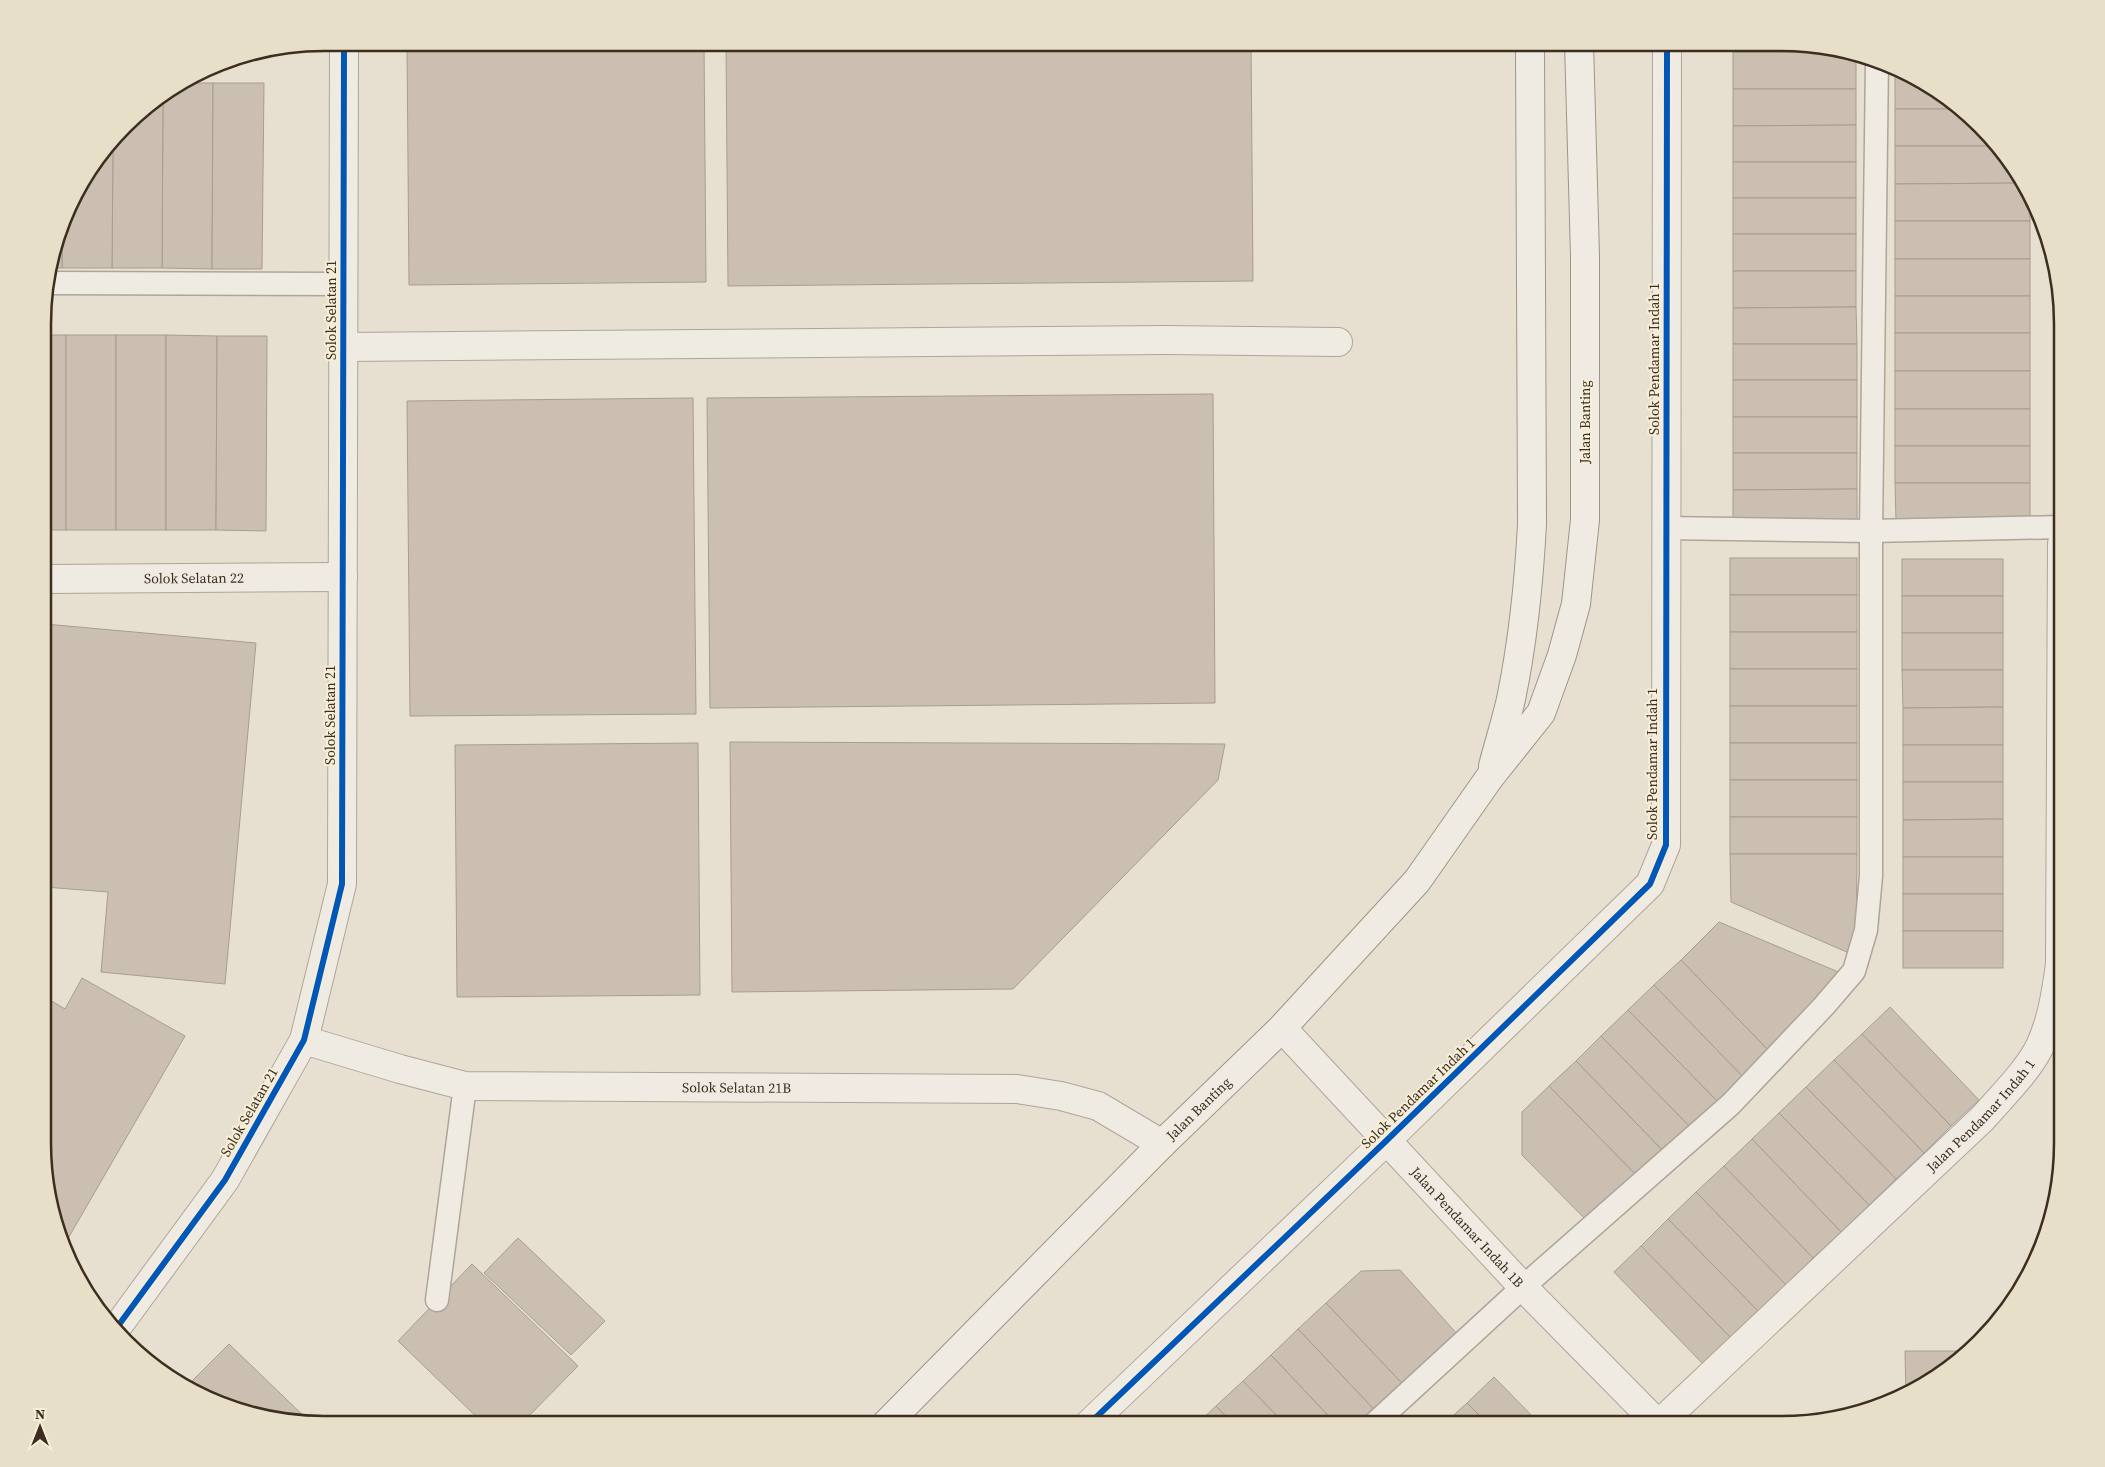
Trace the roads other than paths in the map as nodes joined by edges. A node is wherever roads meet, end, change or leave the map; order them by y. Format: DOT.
graph roads {
  1 [pos="344,51"];
  2 [pos="1530,51"];
  3 [pos="1578,51"];
  4 [pos="1667,51"];
  5 [pos="1877,69"];
  6 [pos="55,283"];
  7 [pos="344,284"];
  8 [pos="1338,342"];
  9 [pos="344,347"];
  10 [pos="2054,527"];
  11 [pos="1666,528"];
  12 [pos="1871,531"];
  13 [pos="343,577"];
  14 [pos="51,579"];
  15 [pos="1490,777"];
  16 [pos="2054,1008"];
  17 [pos="1282,1028"];
  18 [pos="304,1040"];
  19 [pos="465,1086"];
  20 [pos="1386,1141"];
  21 [pos="1162,1144"];
  22 [pos="1523,1287"];
  23 [pos="437,1300"];
  24 [pos="120,1324"];
  25 [pos="894,1416"];
  26 [pos="1097,1416"];
  27 [pos="1383,1416"];
  28 [pos="1650,1416"];
  29 [pos="1666,1416"];
  1 -- 7 [label="street, Solok Selatan 21"];
  2 -- 15 [label="street, Jalan Banting"];
  3 -- 15 [label="street, Jalan Banting"];
  4 -- 11 [label="street, Solok Pendamar Indah 1"];
  5 -- 12 [label="lane"];
  6 -- 7 [label="lane"];
  7 -- 9 [label="street, Solok Selatan 21"];
  8 -- 9 [label="street"];
  9 -- 13 [label="street, Solok Selatan 21"];
  10 -- 12 [label="lane"];
  11 -- 12 [label="lane"];
  11 -- 20 [label="street, Solok Pendamar Indah 1"];
  12 -- 22 [label="lane"];
  13 -- 14 [label="street, Solok Selatan 22"];
  13 -- 18 [label="street, Solok Selatan 21"];
  15 -- 17 [label="street, Jalan Banting"];
  16 -- 29 [label="street, Jalan Pendamar Indah 1"];
  17 -- 20 [label="street, Jalan Pendamar Indah 1B"];
  17 -- 21 [label="street, Jalan Banting"];
  18 -- 19 [label="street, Solok Selatan 21B"];
  18 -- 24 [label="street, Solok Selatan 21"];
  19 -- 21 [label="street, Solok Selatan 21B"];
  19 -- 23 [label="lane"];
  20 -- 22 [label="street, Jalan Pendamar Indah 1B"];
  20 -- 26 [label="street, Solok Pendamar Indah 1"];
  21 -- 25 [label="street, Jalan Banting"];
  22 -- 27 [label="lane"];
  22 -- 28 [label="street, Jalan Pendamar Indah 1B"];
}
